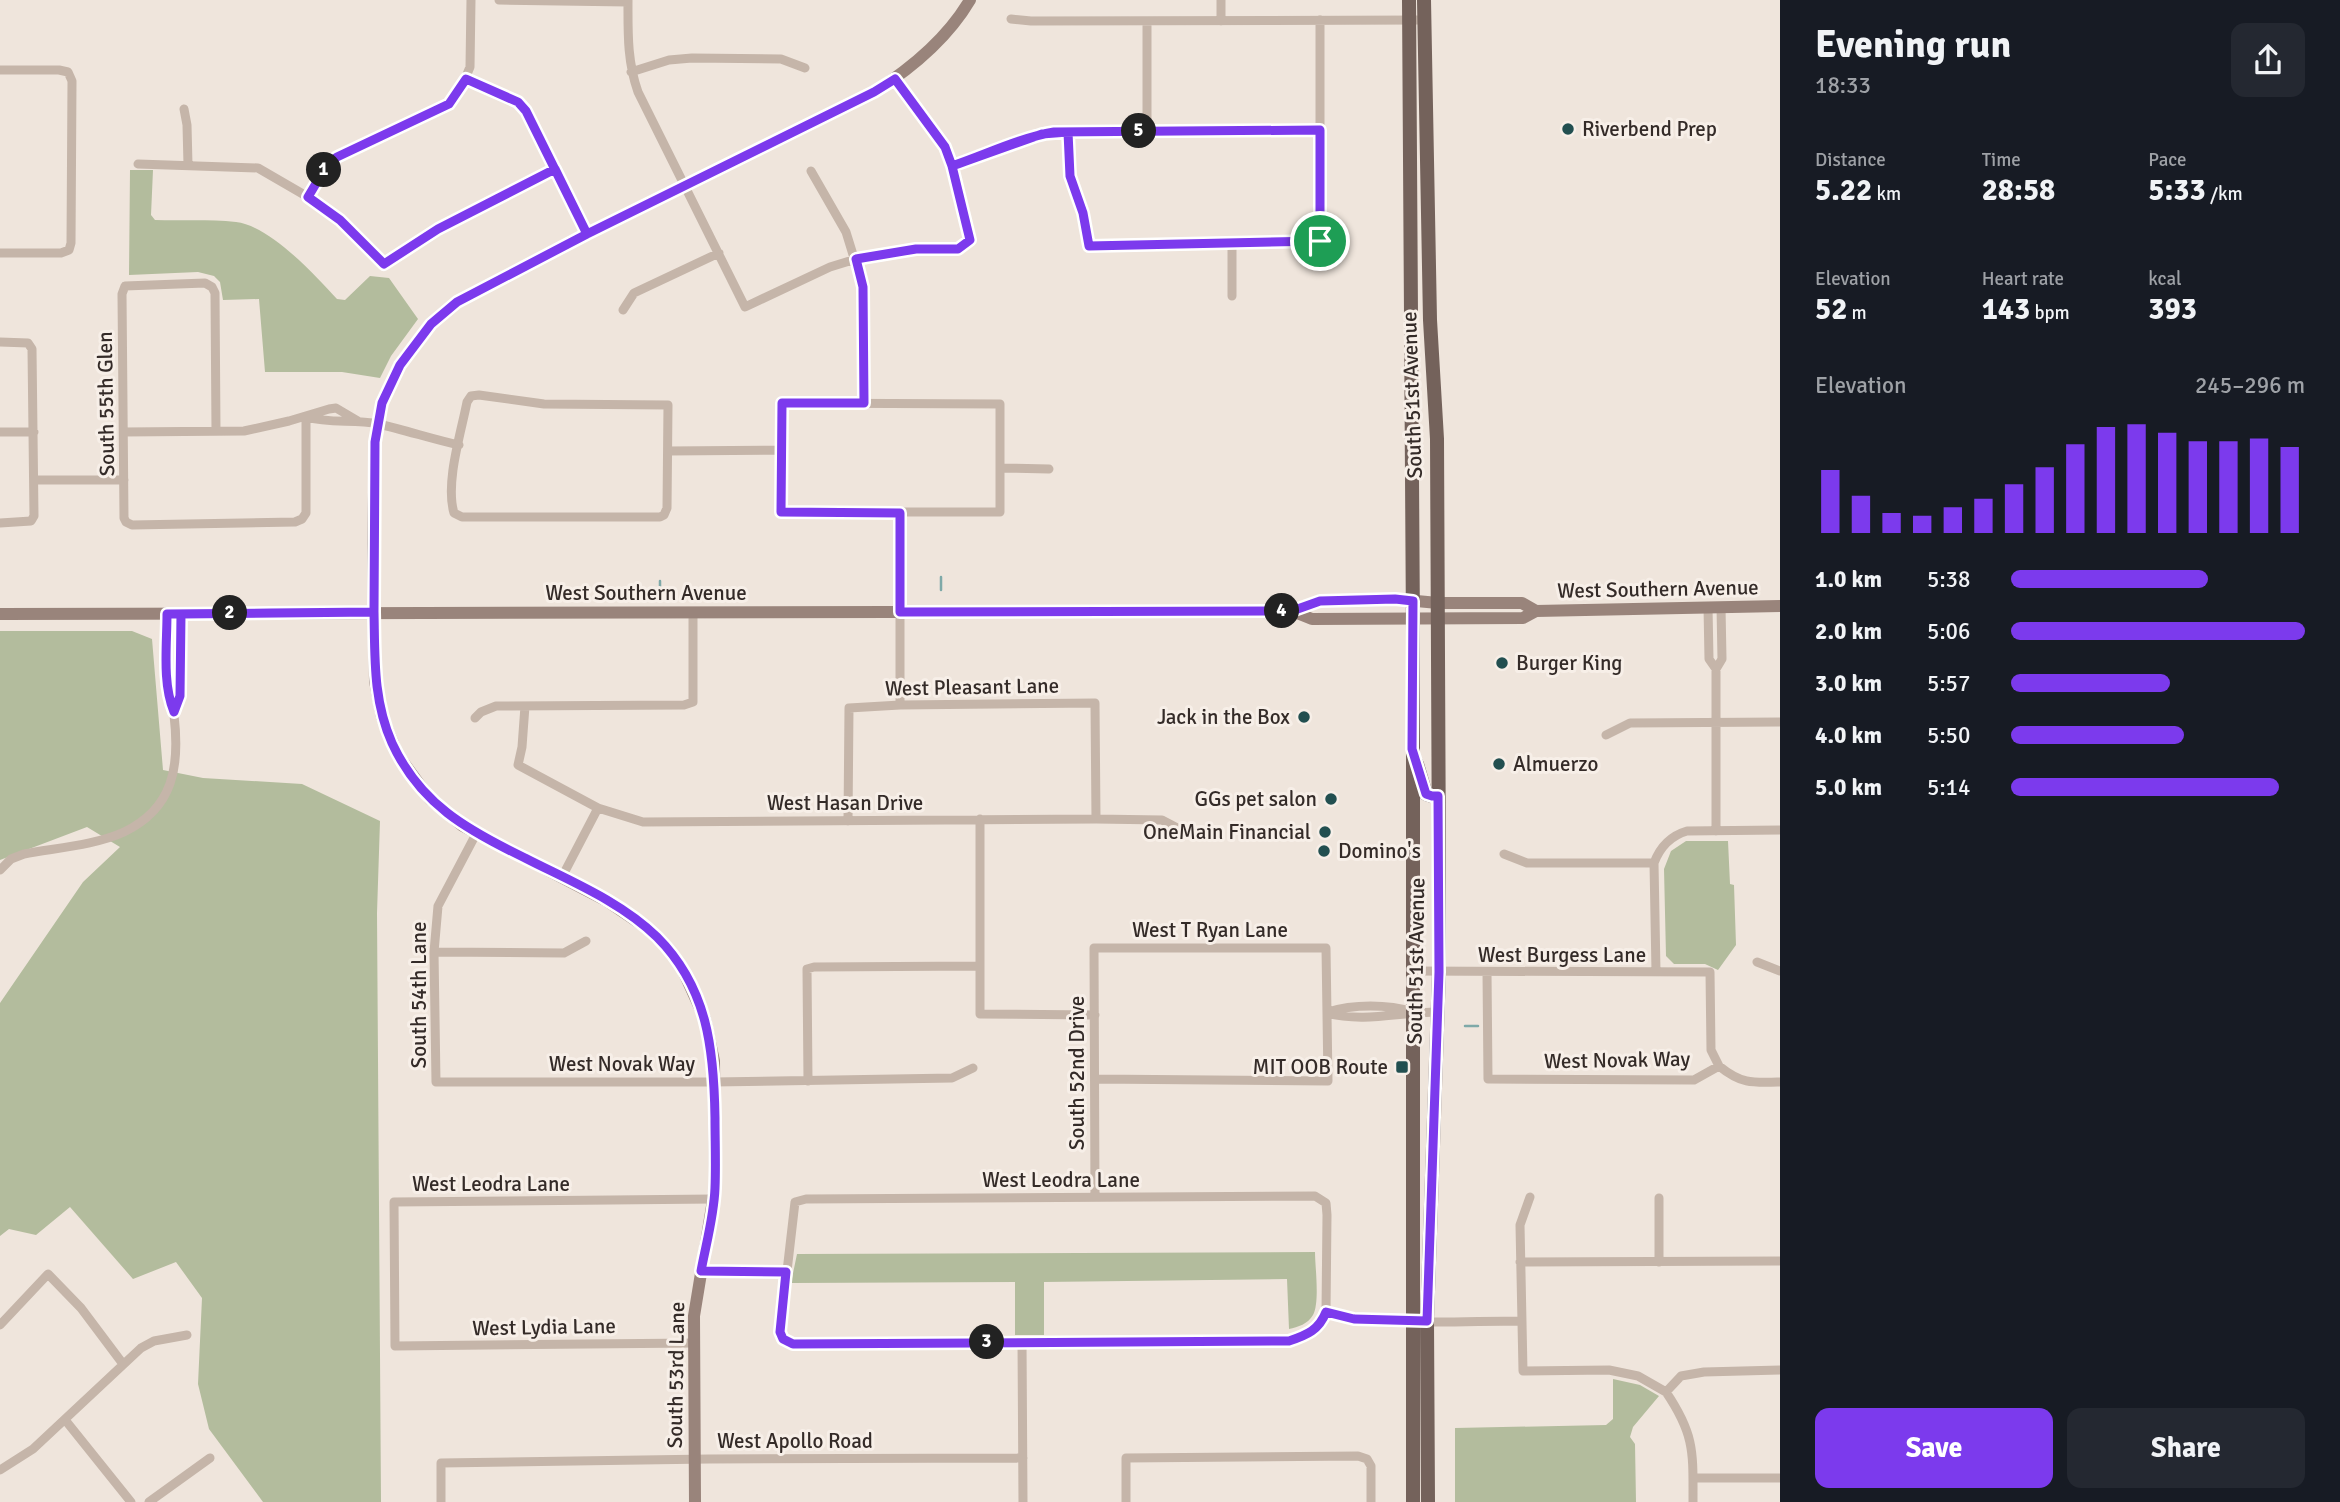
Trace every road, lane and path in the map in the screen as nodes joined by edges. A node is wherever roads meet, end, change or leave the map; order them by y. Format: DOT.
graph roads {
  1 [pos="471,0"];
  2 [pos="499,0"];
  3 [pos="1221,0"];
  4 [pos="1409,0"];
  5 [pos="1424,0"];
  6 [pos="628,1"];
  7 [pos="968,1"];
  8 [pos="1010,19"];
  9 [pos="1147,20"];
  10 [pos="1320,20"];
  11 [pos="1409,20"];
  12 [pos="1424,20"];
  13 [pos="1221,21"];
  14 [pos="805,68"];
  15 [pos="0,70"];
  16 [pos="631,72"];
  17 [pos="466,79"];
  18 [pos="895,79"];
  19 [pos="184,109"];
  20 [pos="1320,130"];
  21 [pos="1147,131"];
  22 [pos="1068,132"];
  23 [pos="138,164"];
  24 [pos="188,165"];
  25 [pos="952,166"];
  26 [pos="555,169"];
  27 [pos="811,171"];
  28 [pos="685,187"];
  29 [pos="308,197"];
  30 [pos="587,234"];
  31 [pos="1232,242"];
  32 [pos="0,253"];
  33 [pos="719,253"];
  34 [pos="856,259"];
  35 [pos="1232,296"];
  36 [pos="623,310"];
  37 [pos="1430,320"];
  38 [pos="1412,321"];
  39 [pos="0,342"];
  40 [pos="864,403"];
  41 [pos="329,409"];
  42 [pos="306,417"];
  43 [pos="329,421"];
  44 [pos="358,421"];
  45 [pos="377,424"];
  46 [pos="216,431"];
  47 [pos="0,432"];
  48 [pos="34,432"];
  49 [pos="124,432"];
  50 [pos="459,446"];
  51 [pos="782,450"];
  52 [pos="668,451"];
  53 [pos="1000,468"];
  54 [pos="1049,469"];
  55 [pos="124,480"];
  56 [pos="34,481"];
  57 [pos="900,513"];
  58 [pos="0,523"];
  59 [pos="1413,601"];
  60 [pos="1780,606"];
  61 [pos="1714,607"];
  62 [pos="1438,610"];
  63 [pos="1292,611"];
  64 [pos="374,612"];
  65 [pos="693,612"];
  66 [pos="900,612"];
  67 [pos="0,614"];
  68 [pos="167,614"];
  69 [pos="181,614"];
  70 [pos="1413,618"];
  71 [pos="181,668"];
  72 [pos="167,669"];
  73 [pos="900,705"];
  74 [pos="524,706"];
  75 [pos="174,712"];
  76 [pos="475,718"];
  77 [pos="1780,722"];
  78 [pos="1716,723"];
  79 [pos="1606,735"];
  80 [pos="1412,749"];
  81 [pos="1438,796"];
  82 [pos="598,808"];
  83 [pos="980,819"];
  84 [pos="1096,819"];
  85 [pos="848,821"];
  86 [pos="1780,830"];
  87 [pos="1183,831"];
  88 [pos="1716,831"];
  89 [pos="476,834"];
  90 [pos="1504,854"];
  91 [pos="1654,863"];
  92 [pos="0,870"];
  93 [pos="562,877"];
  94 [pos="586,941"];
  95 [pos="1094,948"];
  96 [pos="434,952"];
  97 [pos="1757,962"];
  98 [pos="980,966"];
  99 [pos="1413,971"];
  100 [pos="1780,971"];
  101 [pos="1439,972"];
  102 [pos="1487,972"];
  103 [pos="1656,972"];
  104 [pos="1413,1012"];
  105 [pos="1437,1012"];
  106 [pos="1327,1013"];
  107 [pos="1095,1015"];
  108 [pos="1719,1066"];
  109 [pos="972,1068"];
  110 [pos="1095,1079"];
  111 [pos="807,1081"];
  112 [pos="436,1082"];
  113 [pos="715,1082"];
  114 [pos="1780,1082"];
  115 [pos="1531,1197"];
  116 [pos="1095,1198"];
  117 [pos="1659,1198"];
  118 [pos="714,1199"];
  119 [pos="1780,1261"];
  120 [pos="1520,1262"];
  121 [pos="1659,1262"];
  122 [pos="701,1271"];
  123 [pos="786,1272"];
  124 [pos="1326,1312"];
  125 [pos="1420,1321"];
  126 [pos="1521,1321"];
  127 [pos="0,1325"];
  128 [pos="187,1335"];
  129 [pos="1022,1341"];
  130 [pos="694,1343"];
  131 [pos="395,1346"];
  132 [pos="123,1364"];
  133 [pos="1780,1370"];
  134 [pos="1666,1392"];
  135 [pos="66,1421"];
  136 [pos="210,1458"];
  137 [pos="1023,1458"];
  138 [pos="694,1459"];
  139 [pos="0,1470"];
  140 [pos="1693,1478"];
  141 [pos="1780,1478"];
  142 [pos="131,1502"];
  143 [pos="149,1502"];
  144 [pos="441,1502"];
  145 [pos="695,1502"];
  146 [pos="1023,1502"];
  147 [pos="1126,1502"];
  148 [pos="1371,1502"];
  149 [pos="1413,1502"];
  150 [pos="1428,1502"];
  151 [pos="1693,1502"];
  1 -- 17 [label="street"];
  2 -- 6 [label="street"];
  3 -- 13 [label="street"];
  4 -- 11 [label="main road, South 51st Avenue"];
  5 -- 12 [label="main road, South 51st Avenue"];
  6 -- 16 [label="street"];
  7 -- 18 [label="street, South 53rd Lane"];
  8 -- 9 [label="street"];
  9 -- 13 [label="street"];
  9 -- 21 [label="street"];
  10 -- 11 [label="street"];
  10 -- 13 [label="street"];
  10 -- 20 [label="street"];
  11 -- 12 [label="street"];
  11 -- 38 [label="main road, South 51st Avenue"];
  12 -- 37 [label="main road, South 51st Avenue"];
  14 -- 16 [label="street"];
  15 -- 32 [label="street"];
  16 -- 28 [label="street"];
  17 -- 26 [label="street"];
  17 -- 29 [label="street"];
  18 -- 25 [label="street"];
  18 -- 28 [label="street, South 53rd Lane"];
  19 -- 24 [label="street"];
  20 -- 21 [label="street"];
  20 -- 31 [label="street"];
  21 -- 22 [label="street"];
  22 -- 25 [label="street"];
  22 -- 31 [label="street"];
  23 -- 24 [label="street"];
  24 -- 29 [label="street"];
  25 -- 34 [label="street"];
  26 -- 29 [label="street"];
  26 -- 30 [label="street"];
  27 -- 34 [label="street"];
  28 -- 30 [label="street, South 53rd Lane"];
  28 -- 33 [label="street"];
  30 -- 45 [label="street, South 53rd Lane"];
  31 -- 35 [label="street"];
  33 -- 34 [label="street"];
  33 -- 36 [label="street"];
  34 -- 40 [label="street"];
  37 -- 38 [label="main road"];
  37 -- 62 [label="main road, South 51st Avenue"];
  38 -- 59 [label="main road, South 51st Avenue"];
  39 -- 48 [label="street"];
  40 -- 51 [label="street"];
  40 -- 53 [label="street"];
  41 -- 42 [label="street"];
  41 -- 43 [label="street"];
  41 -- 44 [label="street"];
  42 -- 43 [label="street"];
  42 -- 46 [label="street"];
  42 -- 55 [label="street, South 55th Glen"];
  43 -- 44 [label="street"];
  44 -- 45 [label="street"];
  45 -- 50 [label="street"];
  45 -- 64 [label="street, South 53rd Lane"];
  46 -- 49 [label="street"];
  46 -- 49 [label="street, South 55th Glen"];
  47 -- 48 [label="street"];
  48 -- 56 [label="street"];
  49 -- 55 [label="street, South 55th Glen"];
  50 -- 52 [label="street"];
  50 -- 52 [label="street"];
  51 -- 52 [label="street"];
  51 -- 57 [label="street"];
  53 -- 54 [label="street"];
  53 -- 57 [label="street"];
  55 -- 56 [label="street"];
  56 -- 58 [label="street"];
  57 -- 66 [label="street"];
  59 -- 62 [label="street, West Southern Avenue"];
  59 -- 63 [label="street, West Southern Avenue"];
  59 -- 70 [label="main road, South 51st Avenue"];
  60 -- 61 [label="street, West Southern Avenue"];
  61 -- 62 [label="street, West Southern Avenue"];
  61 -- 78 [label="street"];
  62 -- 70 [label="street, West Southern Avenue"];
  62 -- 81 [label="main road, South 51st Avenue"];
  63 -- 66 [label="street, West Southern Avenue"];
  63 -- 70 [label="street, West Southern Avenue"];
  64 -- 65 [label="street, West Southern Avenue"];
  64 -- 69 [label="street, West Southern Avenue"];
  64 -- 89 [label="street, South 53rd Lane"];
  65 -- 66 [label="street, West Southern Avenue"];
  65 -- 74 [label="street"];
  66 -- 73 [label="street"];
  67 -- 68 [label="street, West Southern Avenue"];
  68 -- 69 [label="street, West Southern Avenue"];
  68 -- 72 [label="street"];
  69 -- 71 [label="street"];
  70 -- 80 [label="main road, South 51st Avenue"];
  71 -- 72 [label="street"];
  71 -- 75 [label="street"];
  72 -- 75 [label="street"];
  73 -- 84 [label="street, West Pleasant Lane"];
  73 -- 85 [label="street, West Pleasant Lane"];
  74 -- 76 [label="street"];
  74 -- 82 [label="street, West Hasan Drive"];
  75 -- 92 [label="street"];
  77 -- 78 [label="street"];
  78 -- 79 [label="street"];
  78 -- 88 [label="street"];
  80 -- 81 [label="main road"];
  80 -- 99 [label="main road, South 51st Avenue"];
  81 -- 101 [label="main road, South 51st Avenue"];
  82 -- 85 [label="street, West Hasan Drive"];
  82 -- 93 [label="street"];
  83 -- 84 [label="street, West Hasan Drive"];
  83 -- 85 [label="street, West Hasan Drive"];
  83 -- 98 [label="street"];
  84 -- 87 [label="street, West Hasan Drive"];
  86 -- 88 [label="street"];
  88 -- 91 [label="street"];
  89 -- 93 [label="street, South 53rd Lane"];
  89 -- 96 [label="street, South 54th Lane"];
  90 -- 91 [label="street"];
  91 -- 103 [label="street"];
  93 -- 113 [label="street, South 53rd Lane"];
  94 -- 96 [label="street"];
  95 -- 106 [label="street, West T Ryan Lane"];
  95 -- 107 [label="street, South 52nd Drive"];
  96 -- 112 [label="street, South 54th Lane"];
  97 -- 100 [label="street"];
  98 -- 107 [label="street"];
  98 -- 111 [label="street"];
  99 -- 101 [label="street, West Burgess Lane"];
  99 -- 104 [label="main road, South 51st Avenue"];
  101 -- 102 [label="street, West Burgess Lane"];
  101 -- 105 [label="main road, South 51st Avenue"];
  102 -- 103 [label="street, West Burgess Lane"];
  102 -- 108 [label="street, West Novak Way"];
  103 -- 108 [label="street, West Burgess Lane"];
  104 -- 105 [label="street"];
  104 -- 106 [label="street"];
  104 -- 125 [label="main road, South 51st Avenue"];
  105 -- 125 [label="main road, South 51st Avenue"];
  106 -- 110 [label="street"];
  107 -- 110 [label="street, South 52nd Drive"];
  108 -- 114 [label="street, West Novak Way"];
  109 -- 111 [label="street, West Novak Way"];
  110 -- 116 [label="street, South 52nd Drive"];
  111 -- 113 [label="street, West Novak Way"];
  112 -- 113 [label="street, West Novak Way"];
  113 -- 118 [label="street, South 53rd Lane"];
  115 -- 120 [label="street"];
  116 -- 123 [label="street, West Leodra Lane"];
  116 -- 124 [label="street, West Leodra Lane"];
  117 -- 121 [label="street"];
  118 -- 122 [label="street, South 53rd Lane"];
  118 -- 131 [label="street, West Leodra Lane"];
  119 -- 121 [label="street"];
  120 -- 121 [label="street"];
  120 -- 126 [label="street"];
  122 -- 123 [label="street"];
  122 -- 130 [label="street, South 53rd Lane"];
  123 -- 129 [label="street"];
  124 -- 125 [label="street"];
  124 -- 129 [label="street"];
  125 -- 126 [label="street"];
  125 -- 149 [label="main road, South 51st Avenue"];
  125 -- 150 [label="main road, South 51st Avenue"];
  126 -- 134 [label="street"];
  127 -- 132 [label="street"];
  128 -- 132 [label="street"];
  129 -- 137 [label="street"];
  130 -- 131 [label="street, West Lydia Lane"];
  130 -- 138 [label="street, South 53rd Lane"];
  132 -- 135 [label="street"];
  133 -- 134 [label="street"];
  134 -- 140 [label="street"];
  135 -- 139 [label="street"];
  135 -- 142 [label="street"];
  136 -- 143 [label="street"];
  137 -- 138 [label="street, West Apollo Road"];
  137 -- 146 [label="street"];
  138 -- 144 [label="street, West Apollo Road"];
  138 -- 145 [label="street, South 53rd Lane"];
  140 -- 141 [label="street"];
  140 -- 151 [label="street"];
  147 -- 148 [label="street"];
}
